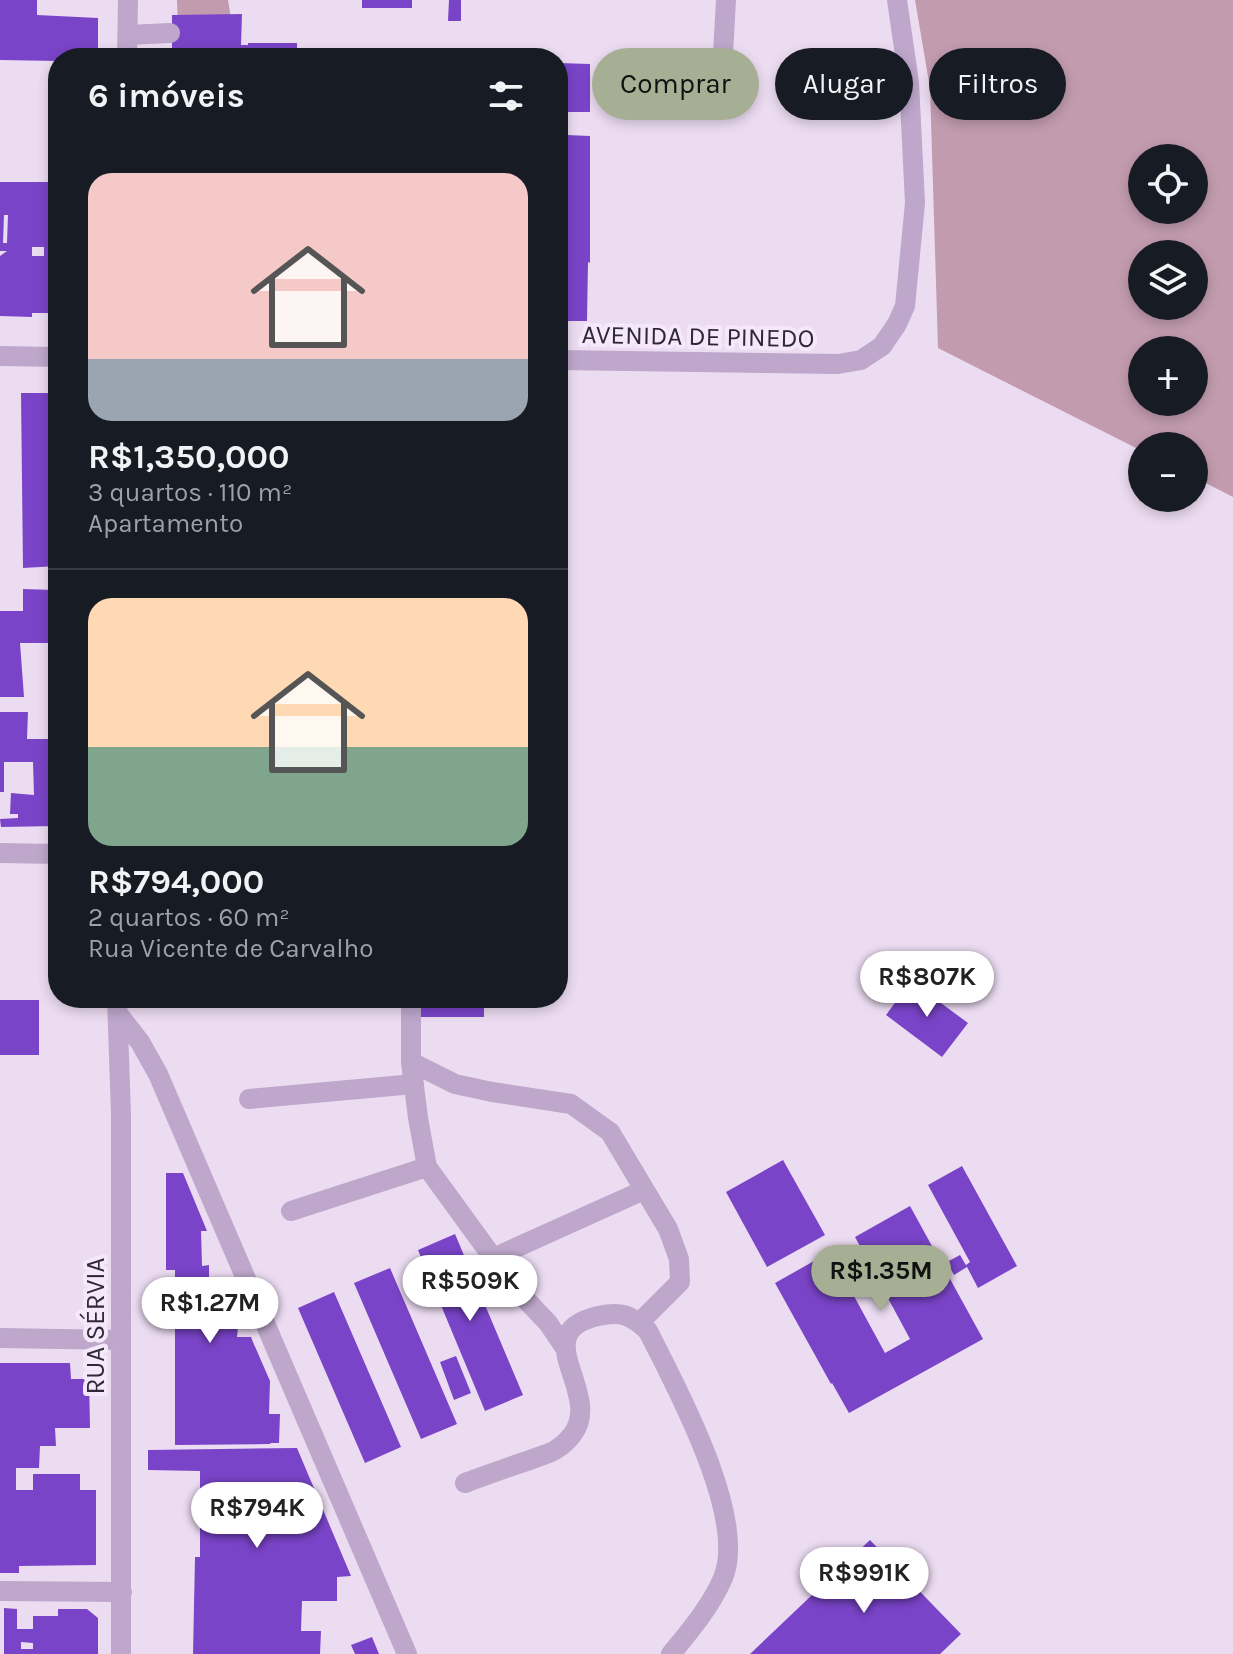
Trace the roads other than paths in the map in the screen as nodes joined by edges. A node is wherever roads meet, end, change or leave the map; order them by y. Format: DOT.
graph roads {
  1 [pos="128,0"];
  2 [pos="726,0"];
  3 [pos="897,0"];
  4 [pos="170,33"];
  5 [pos="127,35"];
  6 [pos="127,48"];
  7 [pos="723,48"];
  8 [pos="0,356"];
  9 [pos="48,357"];
  10 [pos="568,360"];
  11 [pos="0,853"];
  12 [pos="48,854"];
  13 [pos="118,1008"];
  14 [pos="119,1008"];
  15 [pos="411,1008"];
  16 [pos="411,1062"];
  17 [pos="414,1084"];
  18 [pos="249,1099"];
  19 [pos="427,1167"];
  20 [pos="644,1190"];
  21 [pos="291,1211"];
  22 [pos="493,1258"];
  23 [pos="639,1323"];
  24 [pos="0,1338"];
  25 [pos="120,1340"];
  26 [pos="565,1348"];
  27 [pos="465,1483"];
  28 [pos="0,1591"];
  29 [pos="122,1592"];
  30 [pos="121,1654"];
  31 [pos="407,1654"];
  32 [pos="671,1654"];
  1 -- 5 [label="street"];
  2 -- 7 [label="street"];
  3 -- 10 [label="street, AVENIDA DE PINEDO"];
  4 -- 5 [label="street"];
  5 -- 6 [label="street"];
  8 -- 9 [label="street"];
  11 -- 12 [label="street"];
  13 -- 25 [label="street, RUA SÉRVIA"];
  14 -- 31 [label="street"];
  15 -- 16 [label="street"];
  16 -- 17 [label="street"];
  16 -- 20 [label="street"];
  17 -- 18 [label="street"];
  17 -- 19 [label="street"];
  19 -- 21 [label="street"];
  19 -- 22 [label="street"];
  20 -- 22 [label="street"];
  20 -- 23 [label="street"];
  22 -- 26 [label="street"];
  23 -- 26 [label="street"];
  23 -- 32 [label="street"];
  24 -- 25 [label="street"];
  25 -- 29 [label="street, RUA SÉRVIA"];
  26 -- 27 [label="street"];
  28 -- 29 [label="street"];
  29 -- 30 [label="street, RUA SÉRVIA"];
}
